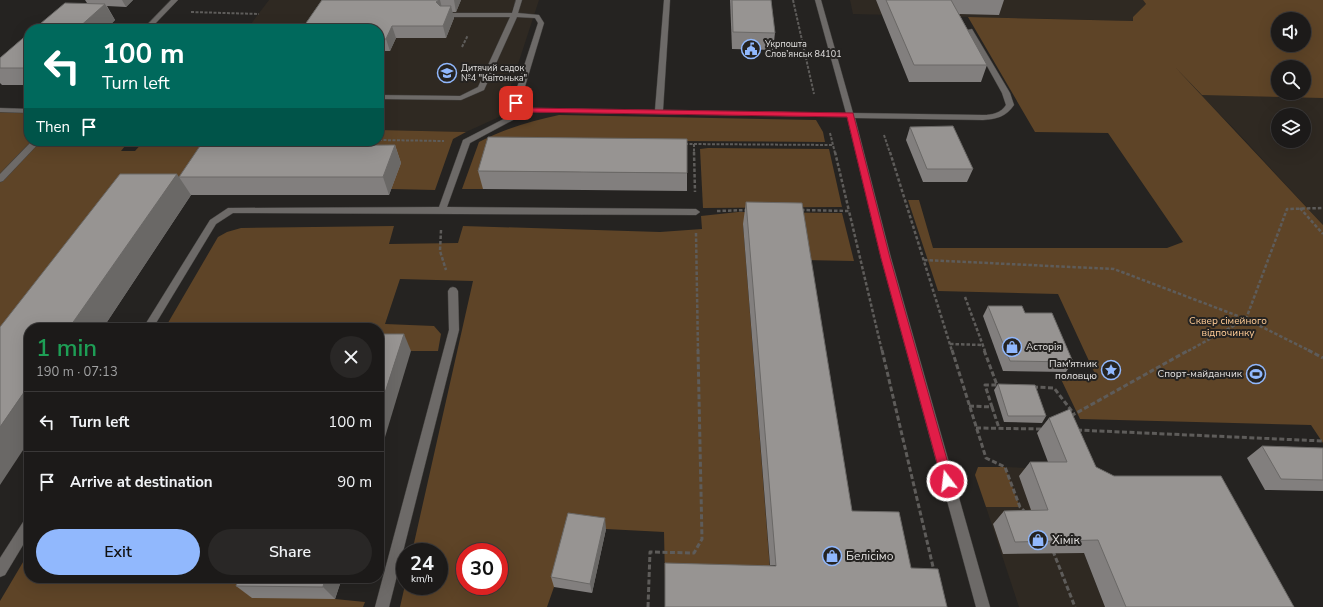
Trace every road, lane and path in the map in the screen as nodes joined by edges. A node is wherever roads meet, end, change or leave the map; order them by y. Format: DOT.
graph roads {
  1 [pos="175,0"];
  2 [pos="519,0"];
  3 [pos="667,0"];
  4 [pos="818,0"];
  5 [pos="164,11"];
  6 [pos="259,14"];
  7 [pos="443,15"];
  8 [pos="514,16"];
  9 [pos="151,24"];
  10 [pos="970,30"];
  11 [pos="384,97"];
  12 [pos="0,110"];
  13 [pos="527,110"];
  14 [pos="24,111"];
  15 [pos="659,111"];
  16 [pos="850,115"];
  17 [pos="878,115"];
  18 [pos="384,140"];
  19 [pos="466,142"];
  20 [pos="678,144"];
  21 [pos="694,144"];
  22 [pos="833,145"];
  23 [pos="32,146"];
  24 [pos="0,179"];
  25 [pos="1300,208"];
  26 [pos="1323,208"];
  27 [pos="442,210"];
  28 [pos="755,210"];
  29 [pos="794,210"];
  30 [pos="696,212"];
  31 [pos="1323,234"];
  32 [pos="924,260"];
  33 [pos="453,292"];
  34 [pos="965,297"];
  35 [pos="1246,319"];
  36 [pos="151,323"];
  37 [pos="950,344"];
  38 [pos="983,345"];
  39 [pos="1323,358"];
  40 [pos="997,385"];
  41 [pos="1004,386"];
  42 [pos="1025,387"];
  43 [pos="969,406"];
  44 [pos="992,407"];
  45 [pos="1074,414"];
  46 [pos="1068,418"];
  47 [pos="976,428"];
  48 [pos="999,428"];
  49 [pos="1048,429"];
  50 [pos="1071,430"];
  51 [pos="1323,441"];
  52 [pos="1031,518"];
  53 [pos="24,531"];
  54 [pos="1052,548"];
  55 [pos="0,570"];
  56 [pos="935,576"];
  57 [pos="382,607"];
  58 [pos="648,607"];
  59 [pos="983,607"];
  60 [pos="1075,607"];
  1 -- 5 [label="street"];
  2 -- 8 [label="street"];
  3 -- 15 [label="street"];
  4 -- 16 [label="street"];
  5 -- 6 [label="path"];
  5 -- 9 [label="street"];
  7 -- 8 [label="street"];
  8 -- 11 [label="street"];
  8 -- 13 [label="street"];
  10 -- 17 [label="street"];
  12 -- 14 [label="street"];
  13 -- 15 [label="street"];
  13 -- 19 [label="street"];
  15 -- 16 [label="street"];
  16 -- 17 [label="street"];
  16 -- 59 [label="street"];
  17 -- 32 [label="path"];
  18 -- 19 [label="path"];
  19 -- 27 [label="street"];
  20 -- 21 [label="path"];
  21 -- 22 [label="path"];
  21 -- 30 [label="path"];
  23 -- 24 [label="street"];
  25 -- 26 [label="path"];
  25 -- 31 [label="path"];
  25 -- 35 [label="path"];
  27 -- 30 [label="street"];
  27 -- 33 [label="path"];
  27 -- 36 [label="street"];
  28 -- 30 [label="path"];
  29 -- 56 [label="path"];
  30 -- 58 [label="path"];
  32 -- 35 [label="path"];
  32 -- 37 [label="path"];
  33 -- 57 [label="street"];
  34 -- 38 [label="path"];
  35 -- 39 [label="path"];
  35 -- 45 [label="path"];
  37 -- 38 [label="path"];
  37 -- 43 [label="path"];
  38 -- 40 [label="path"];
  40 -- 41 [label="path"];
  40 -- 44 [label="path"];
  42 -- 45 [label="path"];
  43 -- 44 [label="path"];
  43 -- 47 [label="path"];
  44 -- 48 [label="path"];
  45 -- 46 [label="path"];
  47 -- 48 [label="path"];
  47 -- 52 [label="path"];
  48 -- 49 [label="path"];
  50 -- 51 [label="path"];
  53 -- 55 [label="street"];
  54 -- 60 [label="path"];
}
